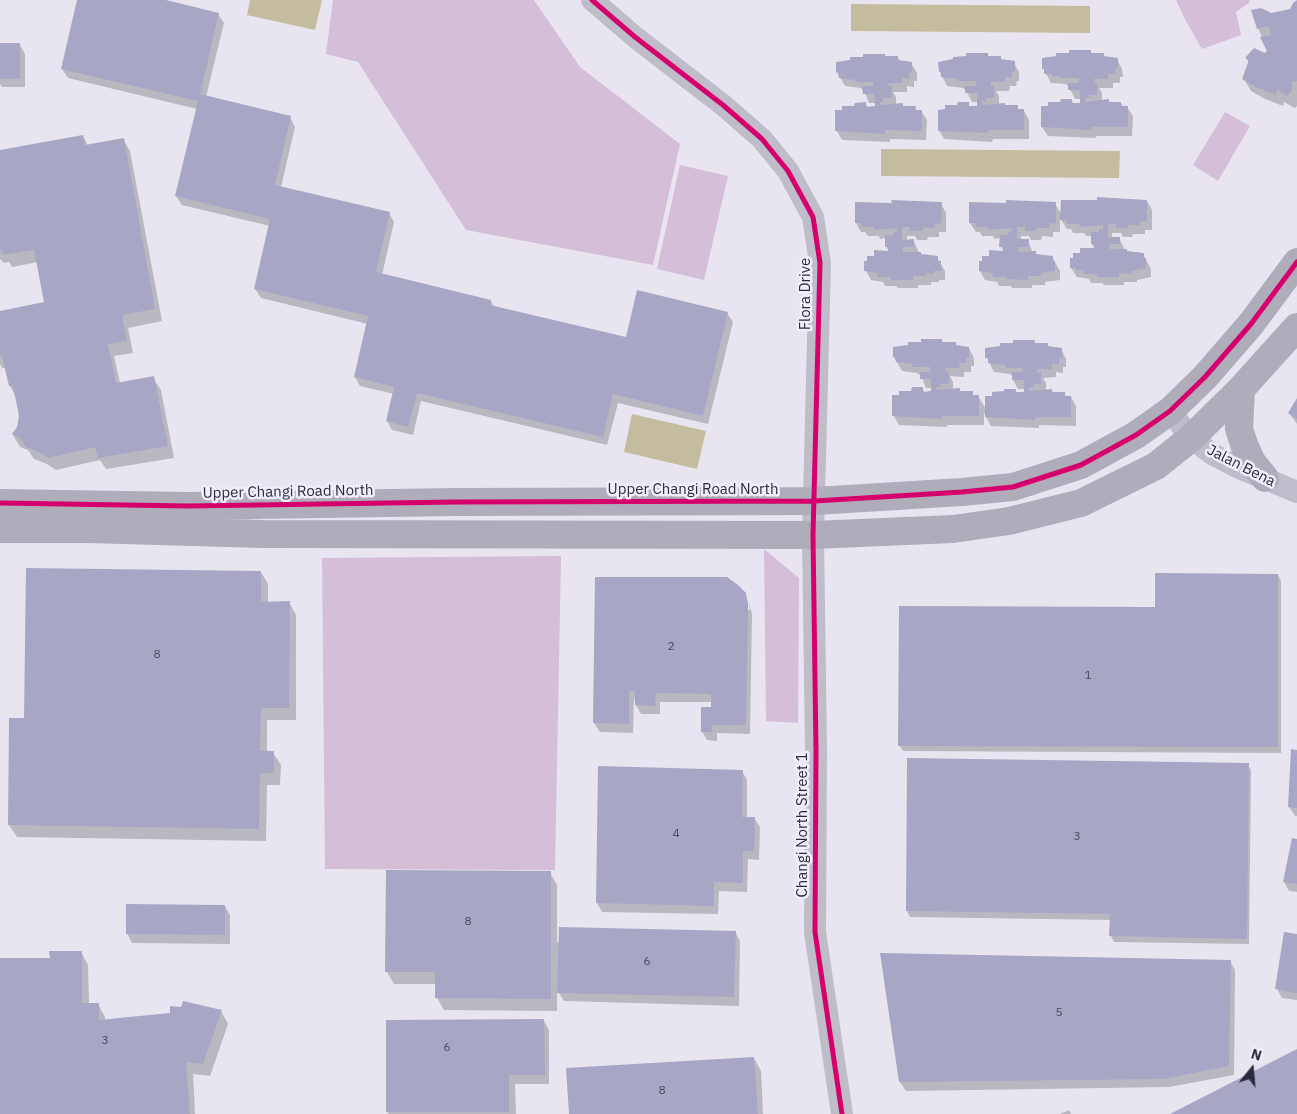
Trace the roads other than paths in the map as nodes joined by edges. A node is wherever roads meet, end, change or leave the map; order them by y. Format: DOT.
graph roads {
  1 [pos="592,0"];
  2 [pos="1297,262"];
  3 [pos="1297,327"];
  4 [pos="1241,389"];
  5 [pos="1170,411"];
  6 [pos="1191,438"];
  7 [pos="1265,478"];
  8 [pos="1297,492"];
  9 [pos="815,501"];
  10 [pos="0,503"];
  11 [pos="0,529"];
  12 [pos="813,535"];
  13 [pos="842,1114"];
  1 -- 9 [label="street, Flora Drive"];
  2 -- 5 [label="street, Upper Changi Road North"];
  3 -- 4 [label="street"];
  4 -- 6 [label="street"];
  4 -- 7 [label="street"];
  5 -- 6 [label="street, Jalan Bena"];
  5 -- 9 [label="street, Upper Changi Road North"];
  6 -- 7 [label="street, Jalan Bena"];
  6 -- 12 [label="street"];
  7 -- 8 [label="street, Jalan Bena"];
  9 -- 10 [label="street, Upper Changi Road North"];
  9 -- 12 [label="street, Flora Drive"];
  11 -- 12 [label="street"];
  12 -- 13 [label="street, Changi North Street 1"];
}
